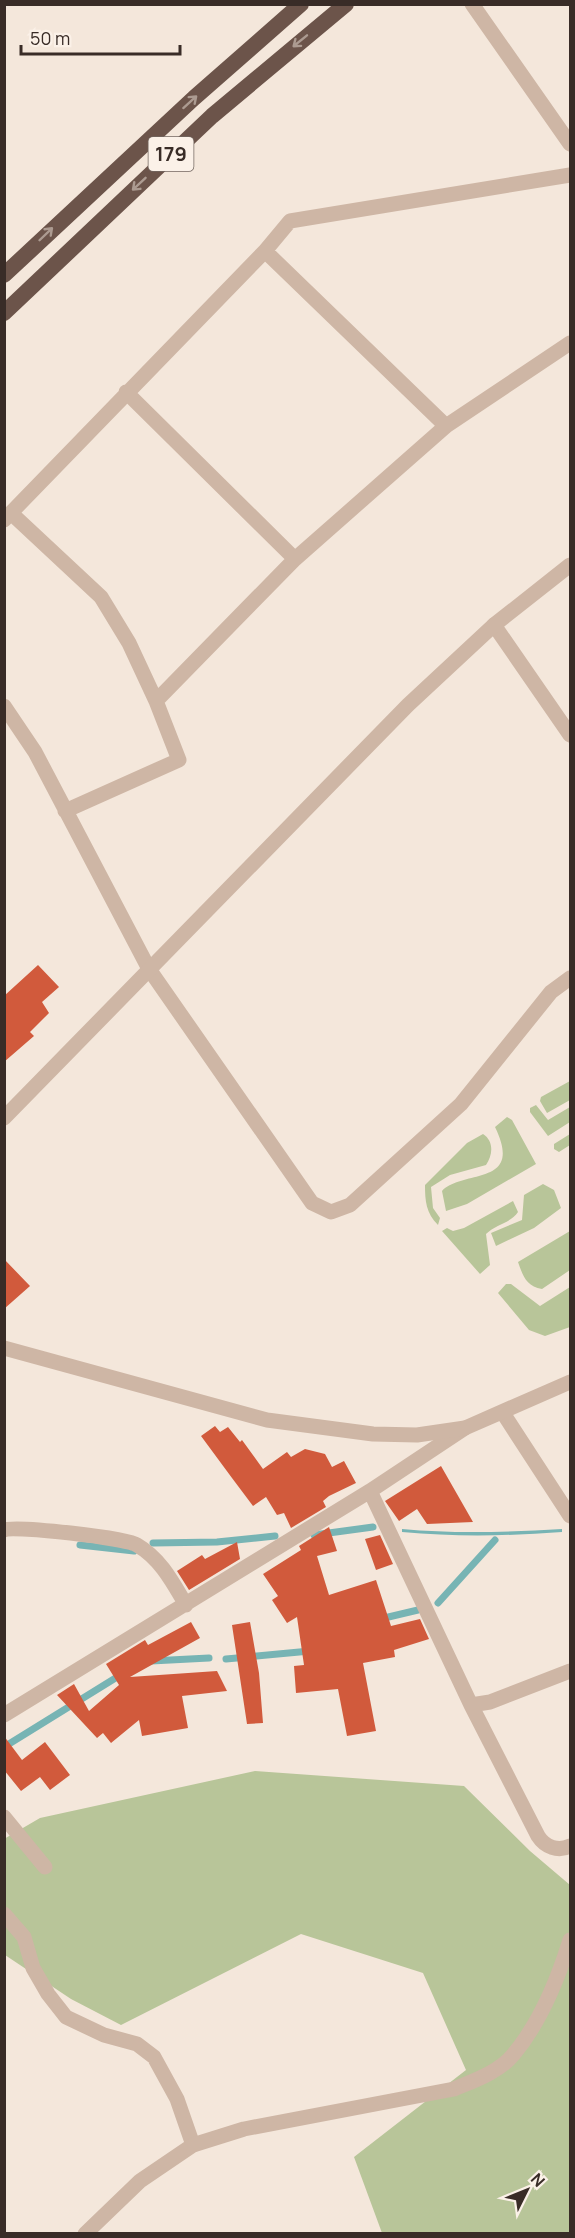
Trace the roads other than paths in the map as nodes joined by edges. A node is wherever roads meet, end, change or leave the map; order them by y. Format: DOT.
graph roads {
  1 [pos="301,4"];
  2 [pos="346,4"];
  3 [pos="471,4"];
  4 [pos="570,144"];
  5 [pos="570,175"];
  6 [pos="265,251"];
  7 [pos="4,275"];
  8 [pos="4,313"];
  9 [pos="570,343"];
  10 [pos="126,392"];
  11 [pos="446,426"];
  12 [pos="8,517"];
  13 [pos="295,559"];
  14 [pos="570,565"];
  15 [pos="494,625"];
  16 [pos="156,701"];
  17 [pos="4,706"];
  18 [pos="570,735"];
  19 [pos="64,811"];
  20 [pos="149,969"];
  21 [pos="570,978"];
  22 [pos="4,1118"];
  23 [pos="4,1348"];
  24 [pos="570,1382"];
  25 [pos="503,1413"];
  26 [pos="465,1428"];
  27 [pos="370,1491"];
  28 [pos="570,1516"];
  29 [pos="4,1530"];
  30 [pos="186,1605"];
  31 [pos="570,1671"];
  32 [pos="471,1705"];
  33 [pos="4,1715"];
  34 [pos="4,1817"];
  35 [pos="570,1846"];
  36 [pos="45,1867"];
  37 [pos="4,1914"];
  38 [pos="4,1932"];
  39 [pos="24,1936"];
  40 [pos="570,1940"];
  41 [pos="193,2145"];
  42 [pos="85,2234"];
  7 -- 1 [label="highway, 179, one-way"];
  2 -- 8 [label="highway, 179, one-way"];
  3 -- 4 [label="street"];
  5 -- 6 [label="street"];
  6 -- 10 [label="street"];
  6 -- 11 [label="street"];
  9 -- 11 [label="street"];
  10 -- 12 [label="street"];
  10 -- 13 [label="street"];
  11 -- 13 [label="street"];
  12 -- 16 [label="street"];
  13 -- 16 [label="street"];
  14 -- 15 [label="street"];
  15 -- 18 [label="street"];
  15 -- 20 [label="street"];
  16 -- 19 [label="street"];
  17 -- 19 [label="street"];
  19 -- 20 [label="street"];
  20 -- 21 [label="street"];
  20 -- 22 [label="street"];
  23 -- 26 [label="street"];
  24 -- 25 [label="street"];
  25 -- 26 [label="street"];
  25 -- 28 [label="street"];
  26 -- 27 [label="street"];
  27 -- 30 [label="street"];
  27 -- 32 [label="street"];
  29 -- 30 [label="street"];
  30 -- 33 [label="street"];
  31 -- 32 [label="street"];
  32 -- 35 [label="street"];
  34 -- 36 [label="street"];
  37 -- 39 [label="street"];
  38 -- 39 [label="street"];
  39 -- 41 [label="street"];
  40 -- 41 [label="street"];
  41 -- 42 [label="street"];
}
